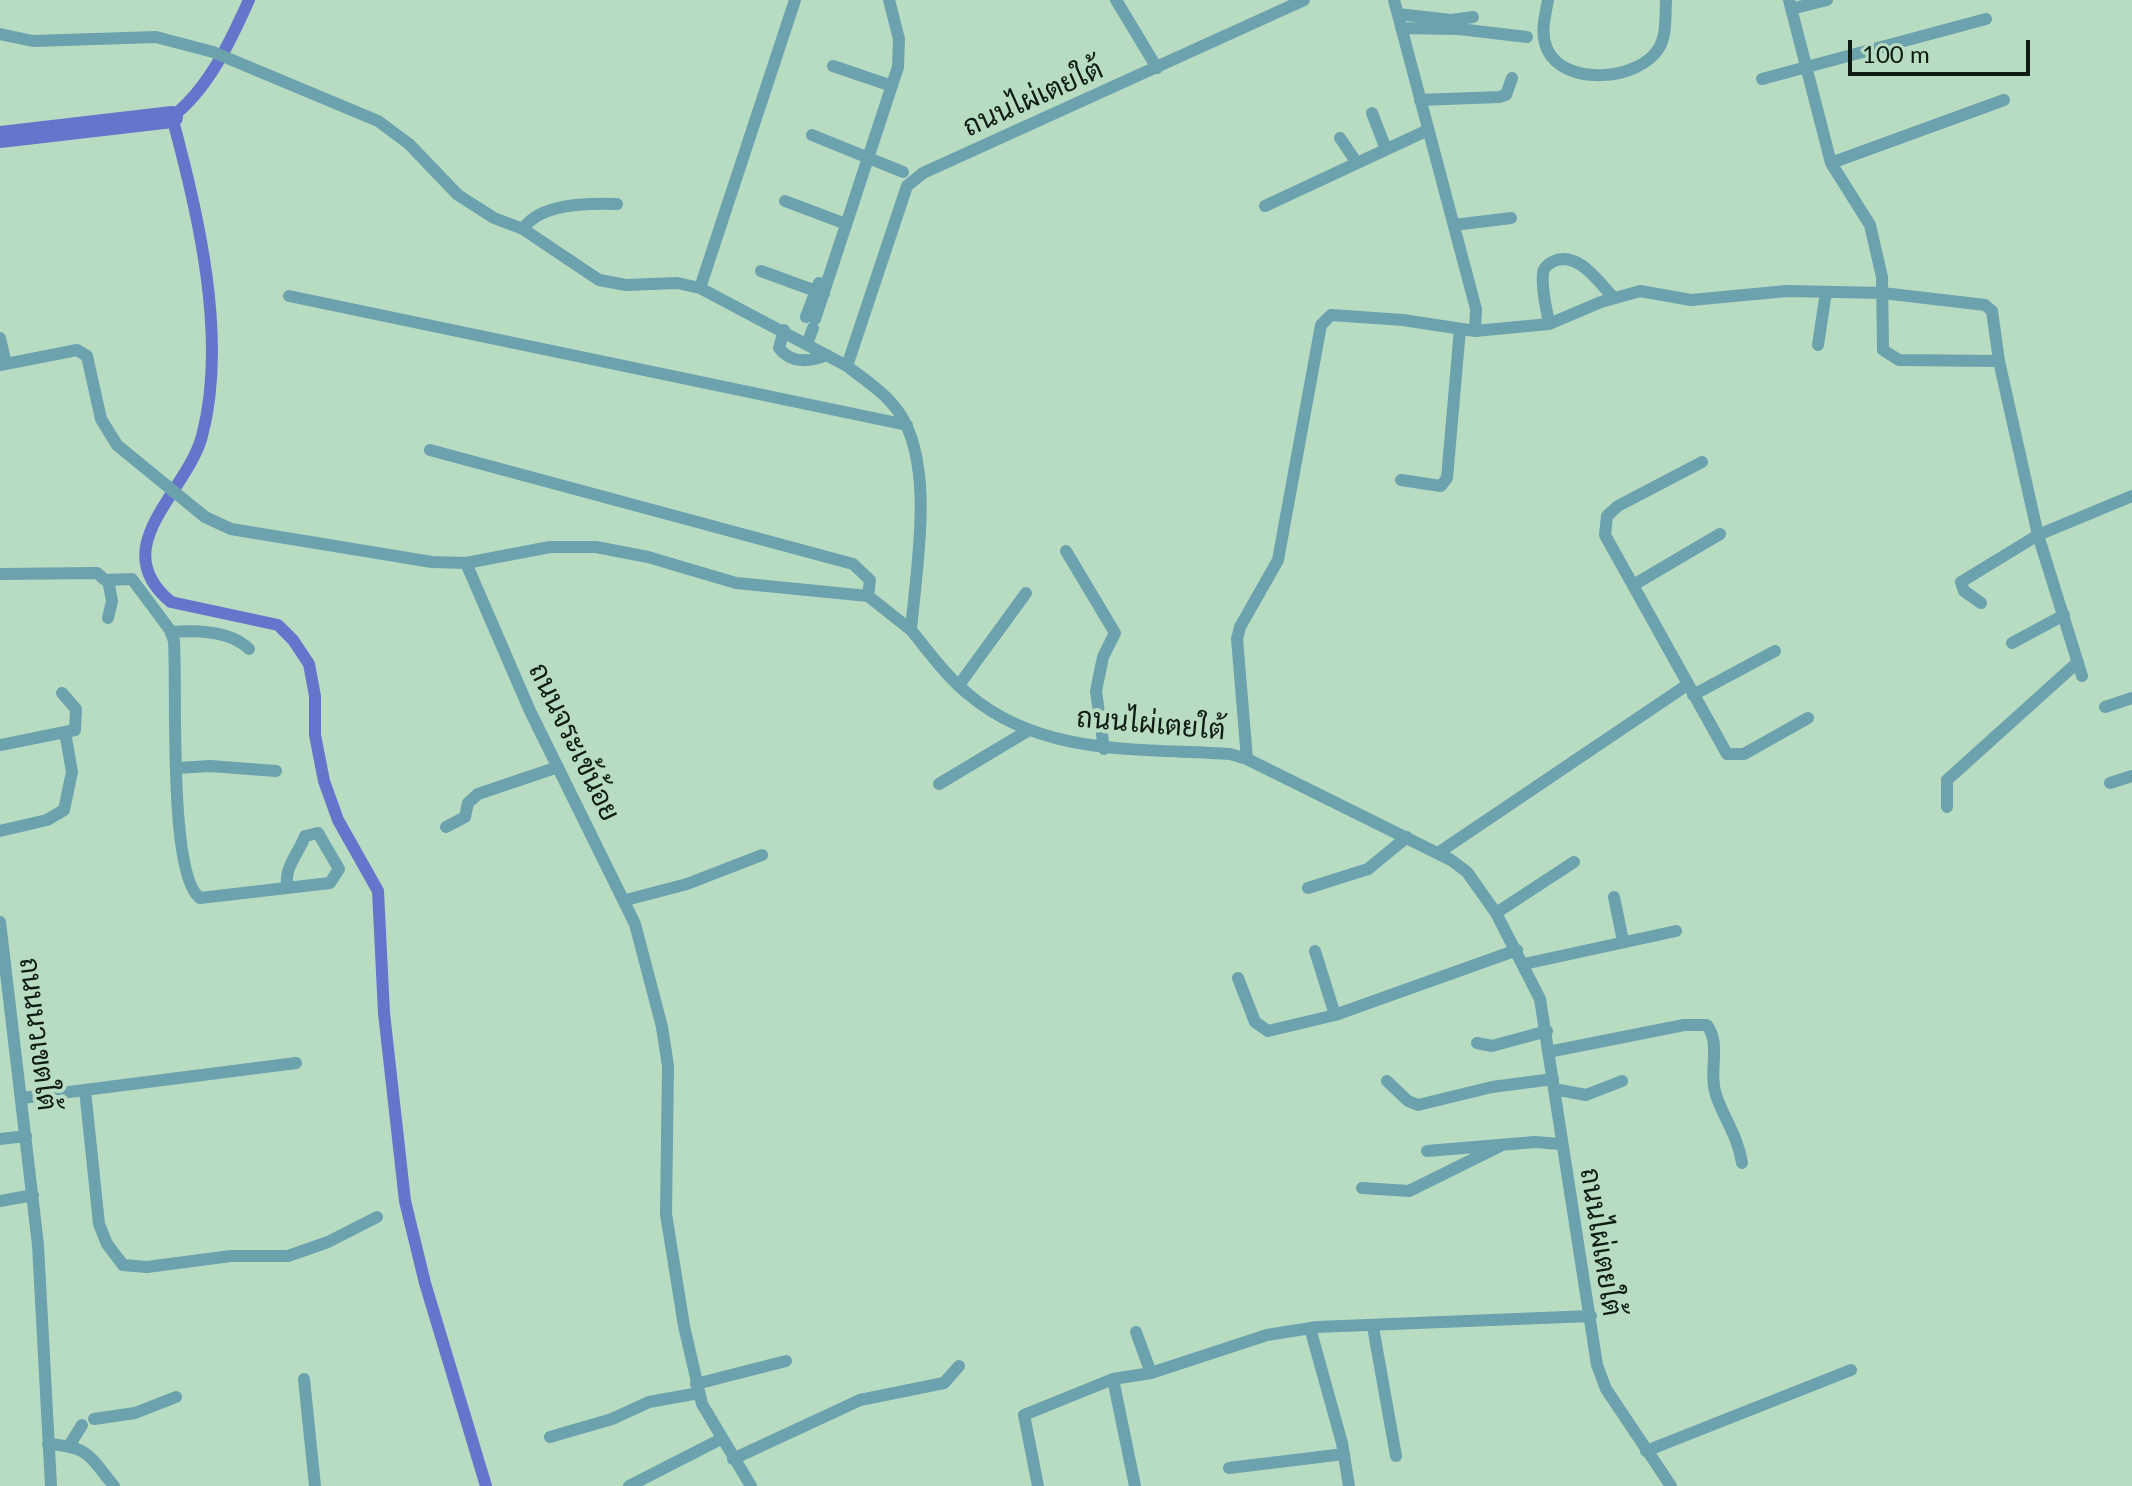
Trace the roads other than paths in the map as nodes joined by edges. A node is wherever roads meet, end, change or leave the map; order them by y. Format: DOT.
graph roads {
  1 [pos="795,0"];
  2 [pos="889,0"];
  3 [pos="1116,0"];
  4 [pos="1304,0"];
  5 [pos="1394,0"];
  6 [pos="1548,0"];
  7 [pos="1666,0"];
  8 [pos="1827,0"];
  9 [pos="1790,4"];
  10 [pos="1398,14"];
  11 [pos="1473,17"];
  12 [pos="1986,19"];
  13 [pos="1401,28"];
  14 [pos="0,34"];
  15 [pos="1527,37"];
  16 [pos="833,66"];
  17 [pos="1157,68"];
  18 [pos="1808,68"];
  19 [pos="1512,78"];
  20 [pos="1762,79"];
  21 [pos="892,86"];
  22 [pos="1420,100"];
  23 [pos="2004,100"];
  24 [pos="1372,113"];
  25 [pos="1428,130"];
  26 [pos="812,135"];
  27 [pos="1340,138"];
  28 [pos="1386,149"];
  29 [pos="869,156"];
  30 [pos="1357,163"];
  31 [pos="1831,163"];
  32 [pos="903,172"];
  33 [pos="785,201"];
  34 [pos="617,204"];
  35 [pos="1265,206"];
  36 [pos="1511,218"];
  37 [pos="846,224"];
  38 [pos="1454,225"];
  39 [pos="523,229"];
  40 [pos="761,271"];
  41 [pos="700,288"];
  42 [pos="820,292"];
  43 [pos="1826,292"];
  44 [pos="1883,293"];
  45 [pos="289,296"];
  46 [pos="1614,298"];
  47 [pos="1549,324"];
  48 [pos="1460,329"];
  49 [pos="784,330"];
  50 [pos="1475,331"];
  51 [pos="0,338"];
  52 [pos="803,341"];
  53 [pos="1818,345"];
  54 [pos="827,355"];
  55 [pos="1999,361"];
  56 [pos="3,364"];
  57 [pos="847,366"];
  58 [pos="907,425"];
  59 [pos="430,450"];
  60 [pos="1702,462"];
  61 [pos="1401,480"];
  62 [pos="2132,496"];
  63 [pos="1720,534"];
  64 [pos="2038,535"];
  65 [pos="1066,551"];
  66 [pos="466,563"];
  67 [pos="0,574"];
  68 [pos="108,580"];
  69 [pos="1635,584"];
  70 [pos="1026,593"];
  71 [pos="868,596"];
  72 [pos="1981,603"];
  73 [pos="2064,615"];
  74 [pos="108,618"];
  75 [pos="911,630"];
  76 [pos="171,632"];
  77 [pos="2012,643"];
  78 [pos="249,649"];
  79 [pos="1775,651"];
  80 [pos="2078,662"];
  81 [pos="2082,676"];
  82 [pos="959,685"];
  83 [pos="1690,690"];
  84 [pos="62,693"];
  85 [pos="2132,698"];
  86 [pos="2105,707"];
  87 [pos="1808,718"];
  88 [pos="1029,730"];
  89 [pos="65,732"];
  90 [pos="0,745"];
  91 [pos="1104,749"];
  92 [pos="1247,759"];
  93 [pos="558,767"];
  94 [pos="177,768"];
  95 [pos="276,771"];
  96 [pos="2132,776"];
  97 [pos="2110,783"];
  98 [pos="939,784"];
  99 [pos="1947,807"];
  100 [pos="446,827"];
  101 [pos="0,831"];
  102 [pos="1407,837"];
  103 [pos="1438,853"];
  104 [pos="762,855"];
  105 [pos="1574,862"];
  106 [pos="288,888"];
  107 [pos="1308,888"];
  108 [pos="1614,897"];
  109 [pos="626,900"];
  110 [pos="1496,913"];
  111 [pos="0,922"];
  112 [pos="1676,931"];
  113 [pos="1623,941"];
  114 [pos="1517,950"];
  115 [pos="1315,951"];
  116 [pos="1524,964"];
  117 [pos="1238,978"];
  118 [pos="1335,1015"];
  119 [pos="1547,1031"];
  120 [pos="1477,1043"];
  121 [pos="1548,1052"];
  122 [pos="296,1063"];
  123 [pos="1387,1081"];
  124 [pos="1622,1081"];
  125 [pos="1554,1084"];
  126 [pos="85,1090"];
  127 [pos="22,1098"];
  128 [pos="26,1136"];
  129 [pos="0,1139"];
  130 [pos="1560,1144"];
  131 [pos="1500,1146"];
  132 [pos="1427,1151"];
  133 [pos="1742,1163"];
  134 [pos="1362,1188"];
  135 [pos="33,1195"];
  136 [pos="0,1201"];
  137 [pos="377,1217"];
  138 [pos="1591,1316"];
  139 [pos="1373,1327"];
  140 [pos="1310,1328"];
  141 [pos="1136,1332"];
  142 [pos="786,1361"];
  143 [pos="959,1366"];
  144 [pos="1851,1370"];
  145 [pos="1151,1373"];
  146 [pos="304,1379"];
  147 [pos="1113,1379"];
  148 [pos="697,1389"];
  149 [pos="176,1397"];
  150 [pos="550,1437"];
  151 [pos="721,1439"];
  152 [pos="48,1444"];
  153 [pos="69,1446"];
  154 [pos="1646,1451"];
  155 [pos="1344,1454"];
  156 [pos="1396,1456"];
  157 [pos="733,1459"];
  158 [pos="1229,1468"];
  159 [pos="51,1486"];
  160 [pos="114,1486"];
  161 [pos="315,1486"];
  162 [pos="629,1486"];
  163 [pos="751,1486"];
  164 [pos="1038,1486"];
  165 [pos="1135,1486"];
  166 [pos="1349,1486"];
  167 [pos="1671,1486"];
  1 -- 41 [label="street"];
  2 -- 21 [label="street"];
  3 -- 17 [label="street"];
  4 -- 17 [label="street, ถนนไผ่เตยใต้"];
  5 -- 10 [label="street"];
  6 -- 7 [label="street"];
  8 -- 9 [label="street"];
  9 -- 18 [label="street"];
  10 -- 11 [label="street"];
  10 -- 13 [label="street"];
  12 -- 18 [label="street"];
  13 -- 15 [label="street"];
  13 -- 22 [label="street"];
  14 -- 39 [label="street"];
  16 -- 21 [label="street"];
  17 -- 57 [label="street, ถนนไผ่เตยใต้"];
  18 -- 20 [label="street"];
  18 -- 31 [label="street"];
  19 -- 22 [label="street"];
  21 -- 29 [label="street"];
  22 -- 25 [label="street"];
  23 -- 31 [label="street"];
  24 -- 28 [label="street"];
  25 -- 28 [label="street"];
  25 -- 38 [label="street"];
  26 -- 29 [label="street"];
  27 -- 30 [label="street"];
  28 -- 30 [label="street"];
  29 -- 32 [label="street"];
  29 -- 37 [label="street"];
  30 -- 35 [label="street"];
  31 -- 44 [label="street"];
  33 -- 37 [label="street"];
  34 -- 39 [label="street"];
  36 -- 38 [label="street"];
  37 -- 42 [label="street"];
  38 -- 50 [label="street"];
  39 -- 41 [label="street"];
  40 -- 42 [label="street"];
  41 -- 49 [label="street"];
  42 -- 52 [label="street"];
  43 -- 44 [label="street"];
  43 -- 46 [label="street"];
  43 -- 53 [label="street"];
  44 -- 55 [label="street"];
  44 -- 55 [label="street"];
  45 -- 58 [label="street"];
  46 -- 47 [label="street"];
  46 -- 47 [label="street"];
  47 -- 50 [label="street"];
  48 -- 50 [label="street"];
  48 -- 61 [label="street"];
  48 -- 92 [label="street"];
  49 -- 52 [label="street"];
  49 -- 54 [label="street"];
  51 -- 56 [label="street"];
  52 -- 54 [label="street"];
  54 -- 57 [label="street"];
  55 -- 64 [label="street"];
  56 -- 66 [label="street"];
  57 -- 58 [label="street"];
  58 -- 75 [label="street"];
  59 -- 71 [label="street"];
  60 -- 69 [label="street"];
  62 -- 64 [label="street"];
  63 -- 69 [label="street"];
  64 -- 72 [label="street"];
  64 -- 73 [label="street"];
  65 -- 91 [label="street"];
  66 -- 71 [label="street"];
  66 -- 93 [label="street, ถนนจระเข้น้อย"];
  67 -- 68 [label="street"];
  68 -- 74 [label="street"];
  68 -- 76 [label="street"];
  69 -- 83 [label="street"];
  70 -- 82 [label="street"];
  71 -- 75 [label="street, ถนนไผ่เตยใต้"];
  73 -- 77 [label="street"];
  73 -- 80 [label="street"];
  75 -- 82 [label="street, ถนนไผ่เตยใต้"];
  76 -- 78 [label="street"];
  76 -- 94 [label="street"];
  79 -- 83 [label="street"];
  80 -- 81 [label="street"];
  80 -- 99 [label="street"];
  82 -- 88 [label="street, ถนนไผ่เตยใต้"];
  83 -- 87 [label="street"];
  83 -- 103 [label="street"];
  84 -- 89 [label="street"];
  85 -- 86 [label="street"];
  88 -- 91 [label="street, ถนนไผ่เตยใต้"];
  88 -- 98 [label="street"];
  89 -- 90 [label="street"];
  89 -- 101 [label="street"];
  91 -- 92 [label="street, ถนนไผ่เตยใต้"];
  92 -- 102 [label="street, ถนนไผ่เตยใต้"];
  93 -- 100 [label="street"];
  93 -- 109 [label="street, ถนนจระเข้น้อย"];
  94 -- 95 [label="street"];
  94 -- 106 [label="street"];
  96 -- 97 [label="street"];
  102 -- 103 [label="street, ถนนไผ่เตยใต้"];
  102 -- 107 [label="street"];
  103 -- 110 [label="street, ถนนไผ่เตยใต้"];
  104 -- 109 [label="street"];
  105 -- 110 [label="street"];
  106 -- 106 [label="street"];
  108 -- 113 [label="street"];
  109 -- 148 [label="street, ถนนจระเข้น้อย"];
  110 -- 114 [label="street, ถนนไผ่เตยใต้"];
  111 -- 127 [label="street, ถนนนวเขตใต้"];
  112 -- 113 [label="street"];
  113 -- 116 [label="street"];
  114 -- 116 [label="street, ถนนไผ่เตยใต้"];
  114 -- 118 [label="street"];
  115 -- 118 [label="street"];
  116 -- 119 [label="street, ถนนไผ่เตยใต้"];
  117 -- 118 [label="street"];
  119 -- 120 [label="street"];
  119 -- 121 [label="street, ถนนไผ่เตยใต้"];
  121 -- 125 [label="street, ถนนไผ่เตยใต้"];
  121 -- 133 [label="street"];
  122 -- 126 [label="street"];
  123 -- 125 [label="street"];
  124 -- 125 [label="street"];
  125 -- 130 [label="street, ถนนไผ่เตยใต้"];
  126 -- 127 [label="street"];
  126 -- 137 [label="street"];
  127 -- 128 [label="street, ถนนนวเขตใต้"];
  128 -- 129 [label="street"];
  128 -- 135 [label="street, ถนนนวเขตใต้"];
  130 -- 131 [label="street"];
  130 -- 138 [label="street, ถนนไผ่เตยใต้"];
  131 -- 132 [label="street"];
  131 -- 134 [label="street"];
  135 -- 136 [label="street"];
  135 -- 152 [label="street, ถนนนวเขตใต้"];
  138 -- 139 [label="street"];
  138 -- 154 [label="street, ถนนไผ่เตยใต้"];
  139 -- 140 [label="street"];
  139 -- 156 [label="street"];
  140 -- 145 [label="street"];
  140 -- 155 [label="street"];
  141 -- 145 [label="street"];
  142 -- 148 [label="street"];
  143 -- 157 [label="street"];
  144 -- 154 [label="street"];
  145 -- 147 [label="street"];
  146 -- 161 [label="street"];
  147 -- 164 [label="street"];
  147 -- 165 [label="street"];
  148 -- 150 [label="street"];
  148 -- 151 [label="street, ถนนจระเข้น้อย"];
  149 -- 153 [label="street"];
  151 -- 157 [label="street, ถนนจระเข้น้อย"];
  151 -- 162 [label="street"];
  152 -- 153 [label="street"];
  152 -- 159 [label="street, ถนนนวเขตใต้"];
  153 -- 160 [label="street"];
  154 -- 167 [label="street, ถนนไผ่เตยใต้"];
  155 -- 158 [label="street"];
  155 -- 166 [label="street"];
  157 -- 163 [label="street, ถนนจระเข้น้อย"];
}
